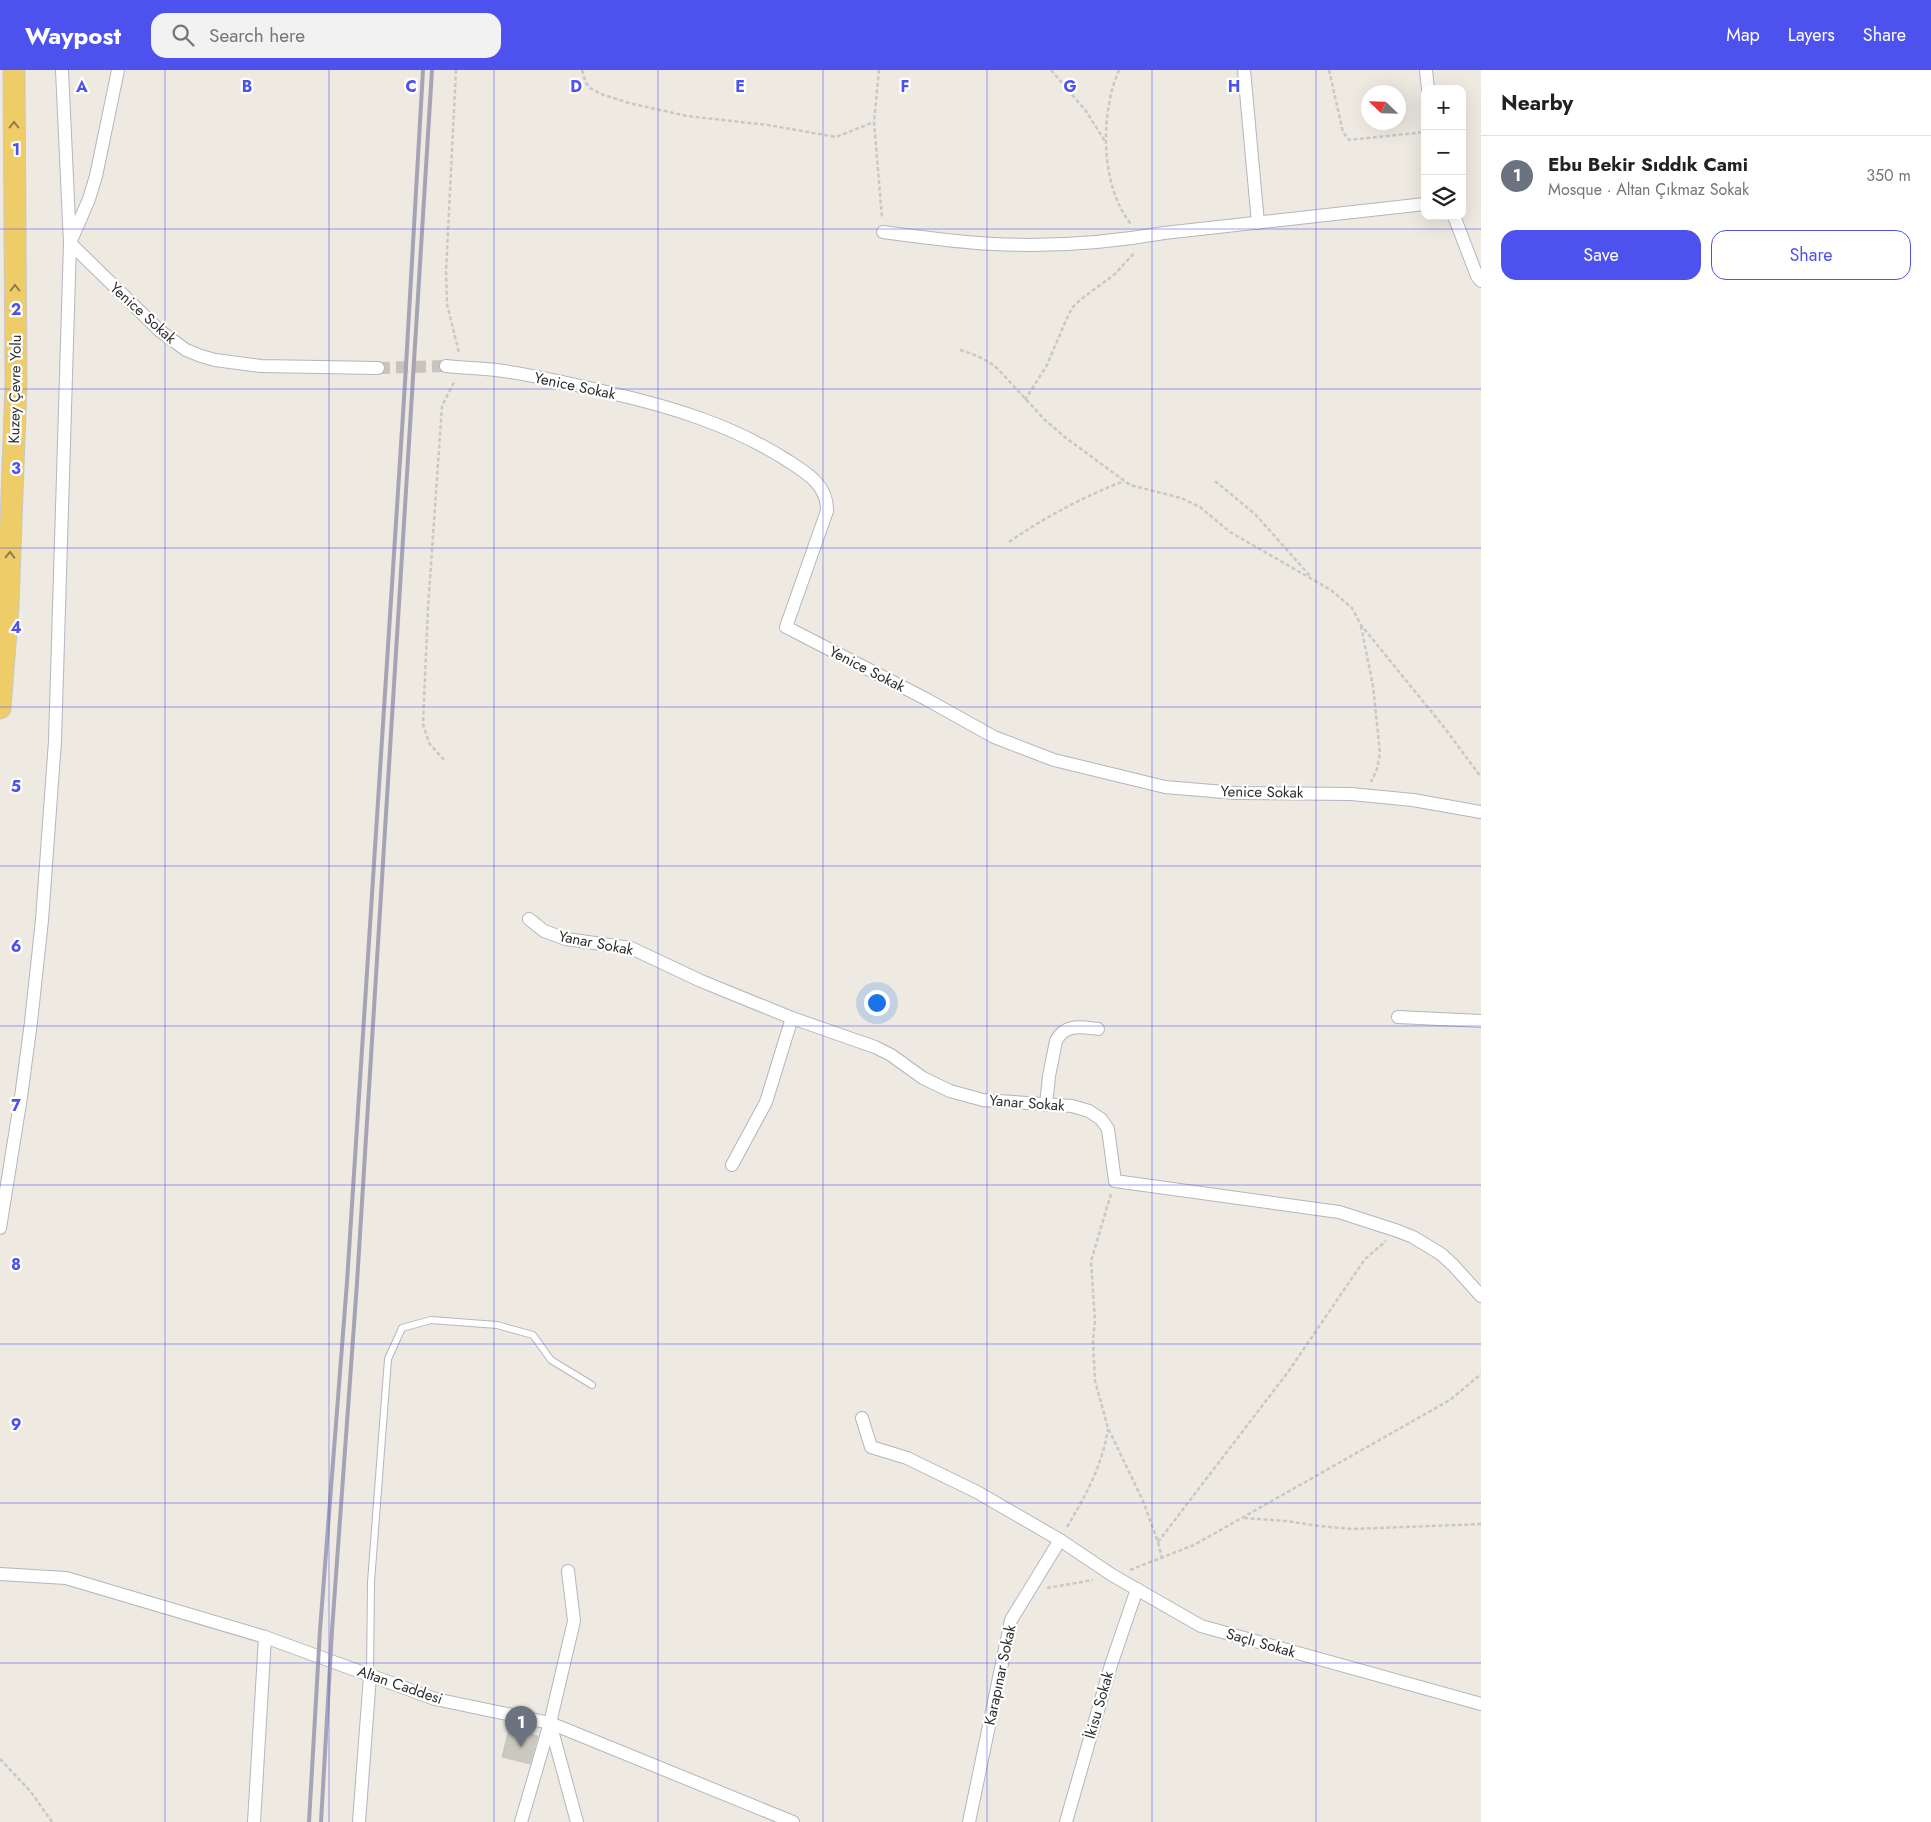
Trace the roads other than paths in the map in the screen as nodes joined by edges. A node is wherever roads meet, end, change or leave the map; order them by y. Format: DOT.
graph roads {
  1 [pos="14,70"];
  2 [pos="62,70"];
  3 [pos="118,70"];
  4 [pos="1244,70"];
  5 [pos="1426,70"];
  6 [pos="1428,85"];
  7 [pos="1421,204"];
  8 [pos="1456,220"];
  9 [pos="1258,223"];
  10 [pos="883,232"];
  11 [pos="70,243"];
  12 [pos="1481,281"];
  13 [pos="446,366"];
  14 [pos="378,368"];
  15 [pos="0,708"];
  16 [pos="1481,812"];
  17 [pos="528,919"];
  18 [pos="1398,1017"];
  19 [pos="792,1018"];
  20 [pos="1481,1021"];
  21 [pos="1098,1029"];
  22 [pos="1046,1105"];
  23 [pos="732,1165"];
  24 [pos="0,1228"];
  25 [pos="1481,1296"];
  26 [pos="592,1385"];
  27 [pos="862,1418"];
  28 [pos="1060,1540"];
  29 [pos="568,1570"];
  30 [pos="0,1574"];
  31 [pos="1137,1589"];
  32 [pos="266,1637"];
  33 [pos="370,1676"];
  34 [pos="1481,1704"];
  35 [pos="550,1723"];
  36 [pos="254,1822"];
  37 [pos="358,1822"];
  38 [pos="521,1822"];
  39 [pos="577,1822"];
  40 [pos="793,1822"];
  41 [pos="970,1822"];
  42 [pos="1066,1822"];
  15 -- 1 [label="highway, Kuzey Çevre Yolu, one-way"];
  2 -- 11 [label="street"];
  3 -- 11 [label="street"];
  4 -- 9 [label="street"];
  5 -- 6 [label="street"];
  7 -- 9 [label="street"];
  8 -- 12 [label="street"];
  9 -- 10 [label="street"];
  11 -- 14 [label="street, Yenice Sokak"];
  11 -- 24 [label="street"];
  13 -- 16 [label="street, Yenice Sokak"];
  17 -- 19 [label="street, Yanar Sokak"];
  18 -- 20 [label="street"];
  19 -- 22 [label="street, Yanar Sokak"];
  19 -- 23 [label="street"];
  21 -- 22 [label="street"];
  22 -- 25 [label="street, Yanar Sokak"];
  26 -- 33 [label="lane"];
  27 -- 28 [label="street, Saçlı Sokak"];
  28 -- 31 [label="street, Saçlı Sokak"];
  28 -- 41 [label="street, Karapınar Sokak"];
  29 -- 35 [label="street"];
  30 -- 32 [label="street, Altan Caddesi"];
  31 -- 34 [label="street, Saçlı Sokak"];
  31 -- 42 [label="street, İkisu Sokak"];
  32 -- 33 [label="street, Altan Caddesi"];
  32 -- 36 [label="street"];
  33 -- 35 [label="street, Altan Caddesi"];
  33 -- 37 [label="street"];
  35 -- 38 [label="street"];
  35 -- 39 [label="street"];
  35 -- 40 [label="street, Altan Caddesi"];
}
